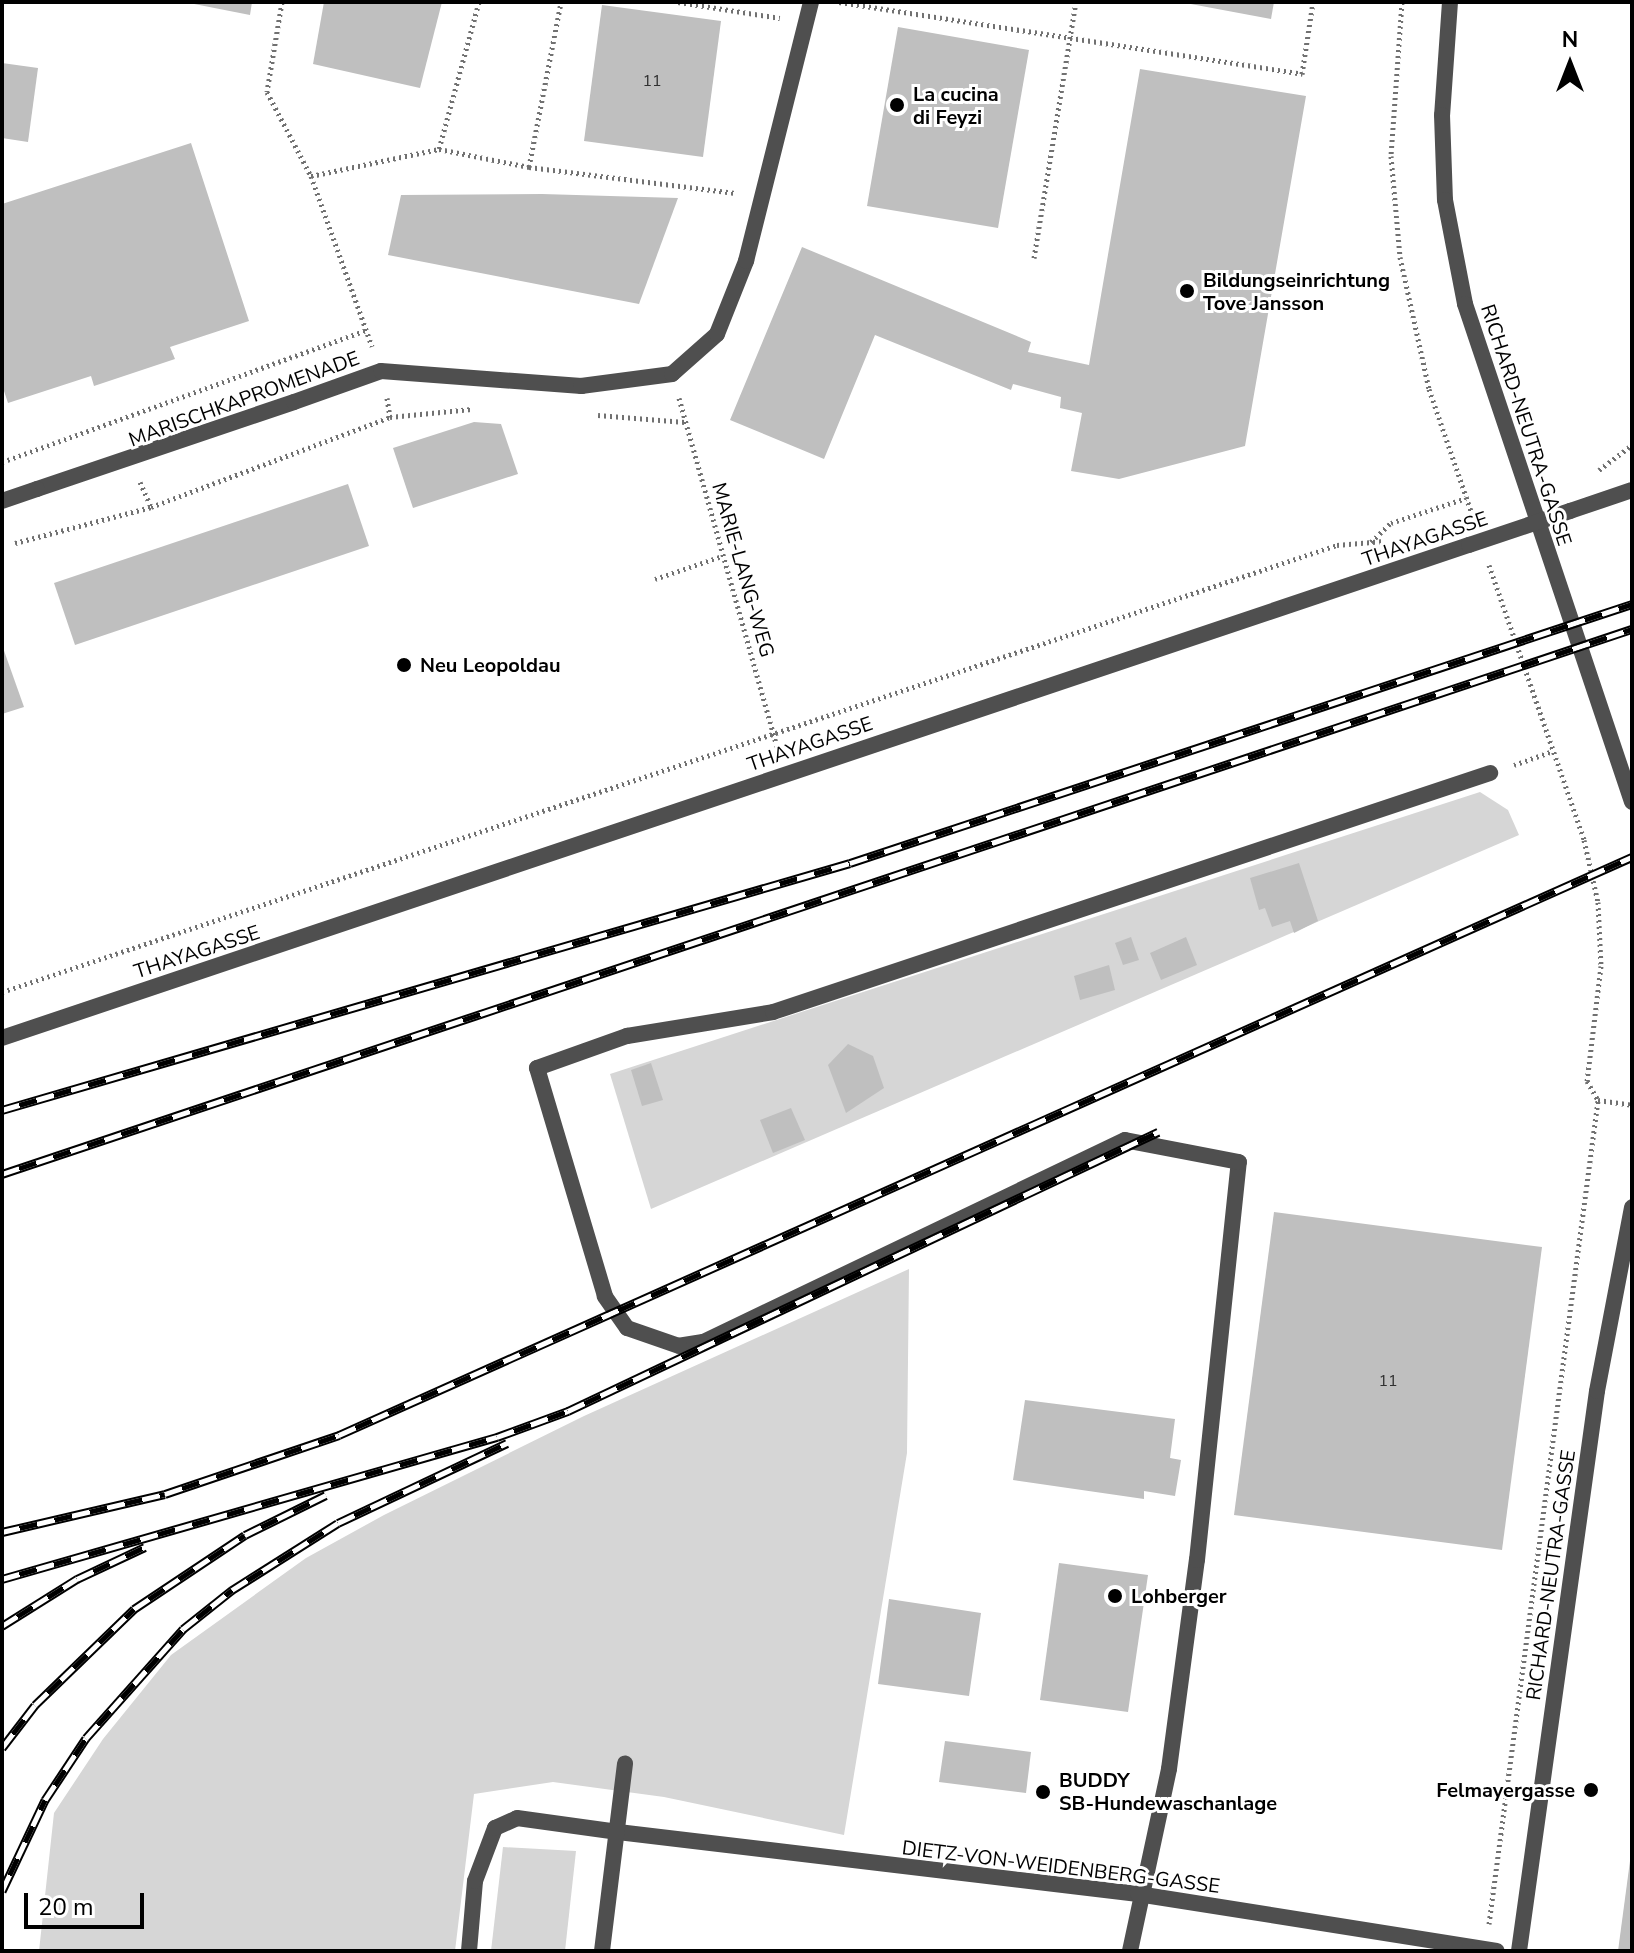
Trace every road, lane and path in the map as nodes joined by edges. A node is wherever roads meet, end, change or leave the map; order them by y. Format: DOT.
graph roads {
  1 [pos="282,2"];
  2 [pos="479,2"];
  3 [pos="561,2"];
  4 [pos="678,2"];
  5 [pos="811,2"];
  6 [pos="839,2"];
  7 [pos="1076,2"];
  8 [pos="1313,2"];
  9 [pos="1450,2"];
  10 [pos="806,22"];
  11 [pos="1070,38"];
  12 [pos="439,149"];
  13 [pos="529,167"];
  14 [pos="311,176"];
  15 [pos="766,196"];
  16 [pos="1034,258"];
  17 [pos="366,330"];
  18 [pos="381,371"];
  19 [pos="672,374"];
  20 [pos="483,408"];
  21 [pos="592,414"];
  22 [pos="685,422"];
  23 [pos="1632,445"];
  24 [pos="2,462"];
  25 [pos="1584,476"];
  26 [pos="1632,490"];
  27 [pos="1466,497"];
  28 [pos="2,501"];
  29 [pos="1398,539"];
  30 [pos="1371,542"];
  31 [pos="15,543"];
  32 [pos="723,556"];
  33 [pos="655,579"];
  34 [pos="773,735"];
  35 [pos="1553,751"];
  36 [pos="1542,755"];
  37 [pos="1490,773"];
  38 [pos="786,774"];
  39 [pos="1632,802"];
  40 [pos="2,992"];
  41 [pos="2,1038"];
  42 [pos="1598,1100"];
  43 [pos="1632,1207"];
  44 [pos="625,1763"];
  45 [pos="618,1832"];
  46 [pos="1138,1894"];
  47 [pos="1491,1950"];
  48 [pos="469,1951"];
  49 [pos="602,1951"];
  50 [pos="1130,1951"];
  51 [pos="1519,1951"];
  1 -- 14 [label="path"];
  2 -- 12 [label="path"];
  3 -- 13 [label="path"];
  4 -- 10 [label="path"];
  5 -- 10 [label="street"];
  6 -- 11 [label="path"];
  7 -- 11 [label="path"];
  8 -- 11 [label="path"];
  9 -- 39 [label="street, RICHARD-NEUTRA-GASSE"];
  10 -- 15 [label="street"];
  11 -- 16 [label="path"];
  12 -- 13 [label="path"];
  12 -- 14 [label="path"];
  13 -- 15 [label="path"];
  14 -- 17 [label="path"];
  15 -- 19 [label="street"];
  17 -- 18 [label="path"];
  17 -- 24 [label="path"];
  18 -- 19 [label="street, MARISCHKAPROMENADE"];
  18 -- 28 [label="street, MARISCHKAPROMENADE"];
  19 -- 22 [label="path, MARIE-LANG-WEG"];
  20 -- 31 [label="path"];
  21 -- 22 [label="path"];
  22 -- 32 [label="path, MARIE-LANG-WEG"];
  23 -- 25 [label="path"];
  26 -- 38 [label="street, THAYAGASSE, bridge"];
  27 -- 30 [label="path"];
  29 -- 30 [label="path"];
  30 -- 34 [label="path"];
  32 -- 33 [label="path"];
  32 -- 34 [label="path, MARIE-LANG-WEG"];
  34 -- 38 [label="path, MARIE-LANG-WEG"];
  34 -- 40 [label="path"];
  35 -- 36 [label="path"];
  37 -- 46 [label="street"];
  38 -- 41 [label="street, THAYAGASSE"];
  42 -- 47 [label="path"];
  43 -- 51 [label="street, RICHARD-NEUTRA-GASSE"];
  44 -- 45 [label="street"];
  45 -- 46 [label="street, DIETZ-VON-WEIDENBERG-GASSE"];
  45 -- 48 [label="street, DIETZ-VON-WEIDENBERG-GASSE"];
  45 -- 49 [label="street"];
  46 -- 47 [label="street, DIETZ-VON-WEIDENBERG-GASSE"];
  46 -- 50 [label="street"];
}
